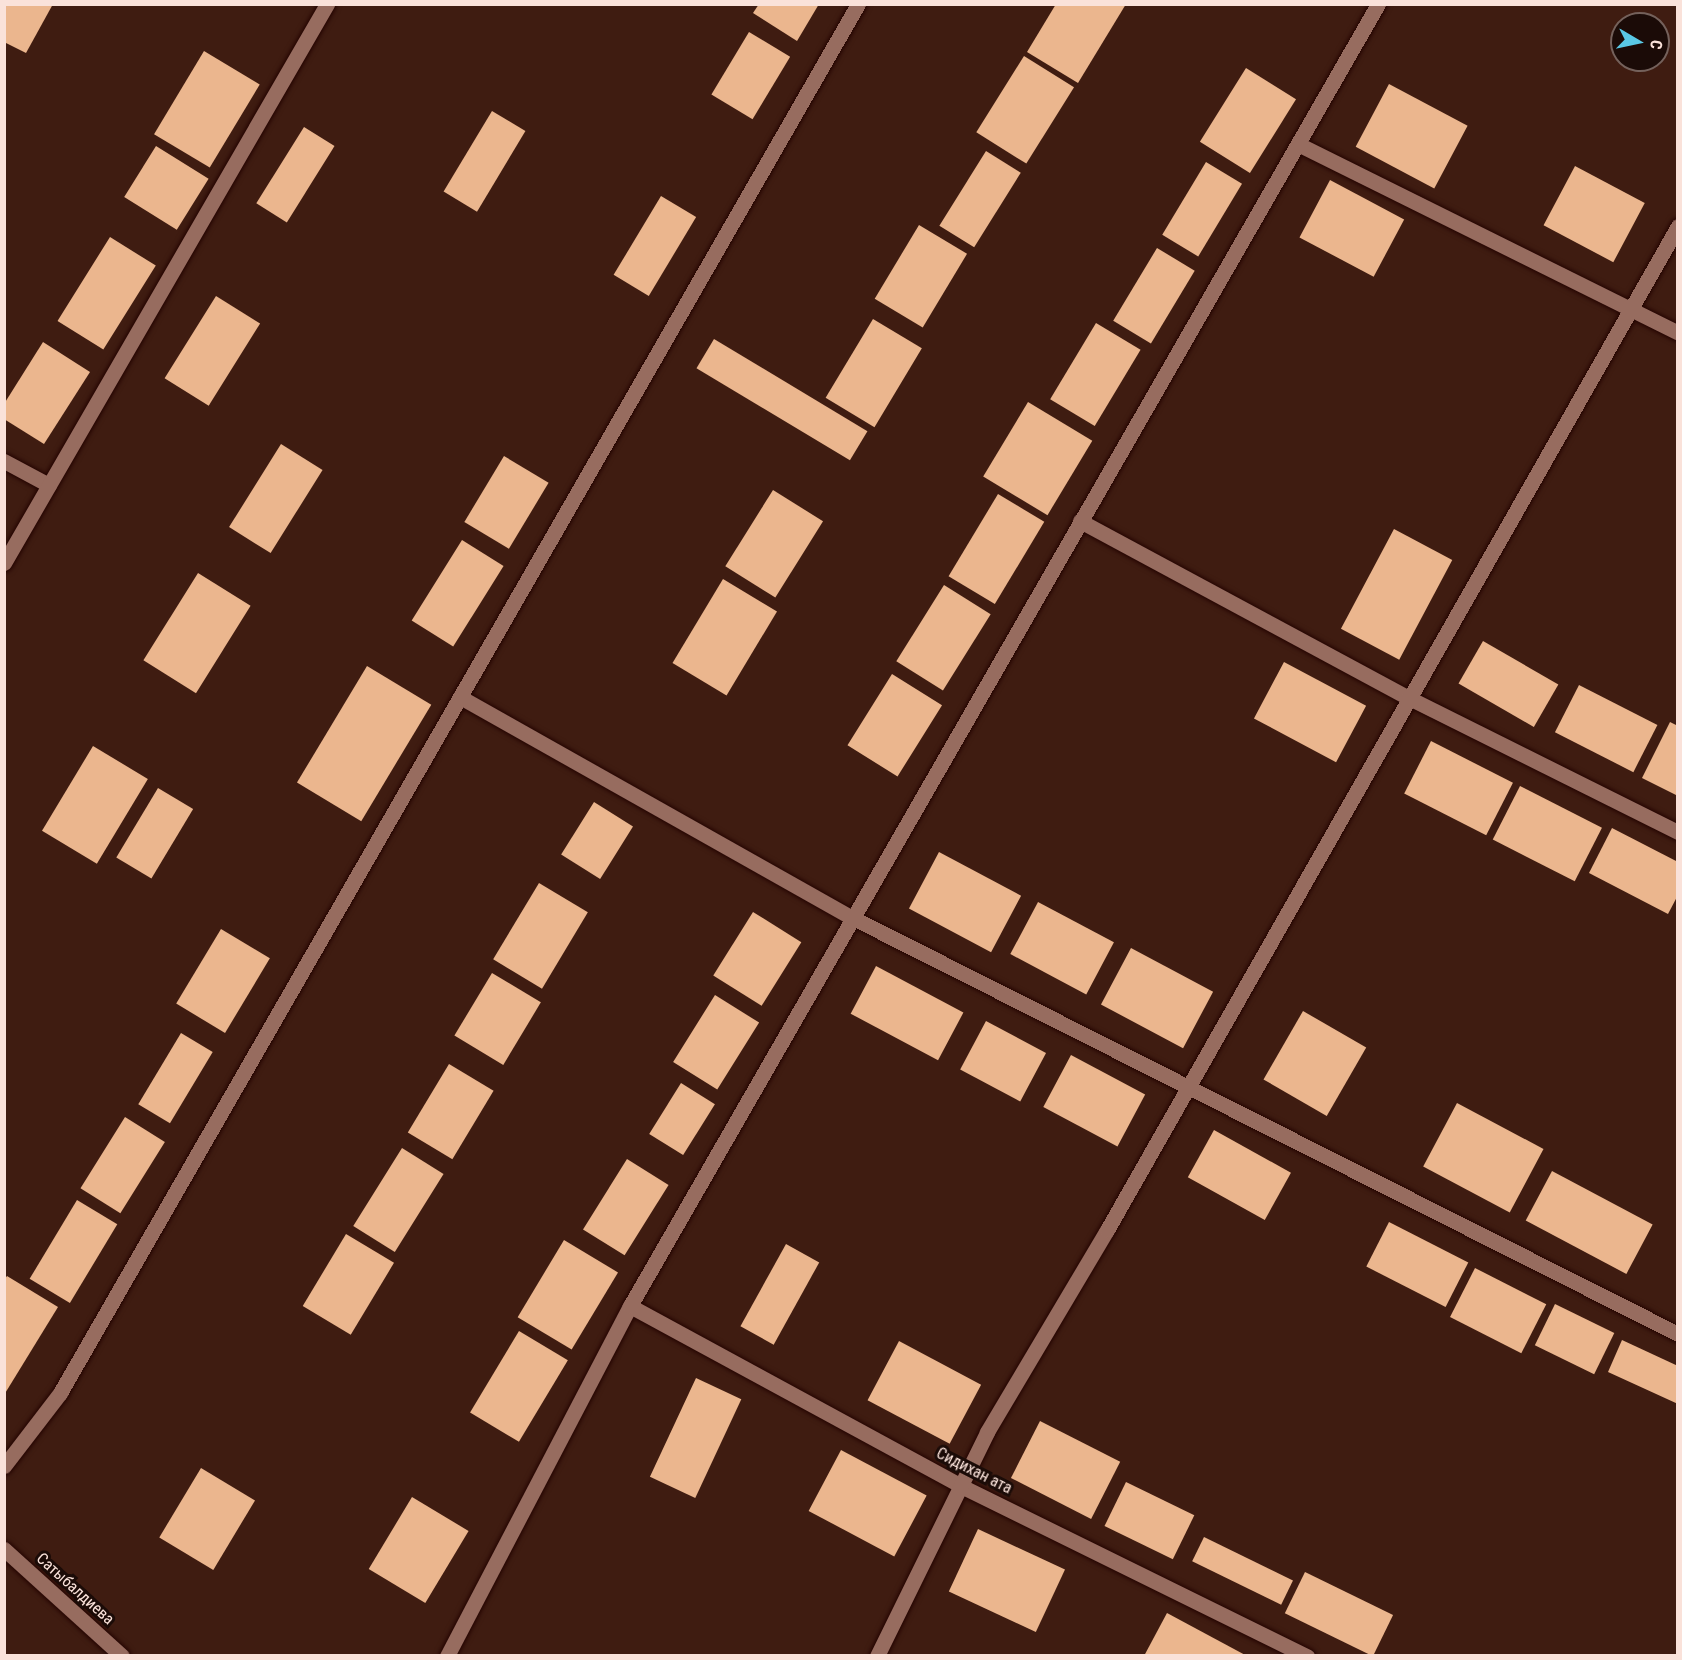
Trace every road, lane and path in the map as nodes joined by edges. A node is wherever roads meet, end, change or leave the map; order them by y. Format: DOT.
graph roads {
  1 [pos="327,4"];
  2 [pos="858,4"];
  3 [pos="1378,4"];
  4 [pos="1298,144"];
  5 [pos="1677,226"];
  6 [pos="1630,309"];
  7 [pos="1677,333"];
  8 [pos="4,461"];
  9 [pos="49,485"];
  10 [pos="1080,521"];
  11 [pos="4,562"];
  12 [pos="460,697"];
  13 [pos="1410,698"];
  14 [pos="1677,832"];
  15 [pos="853,918"];
  16 [pos="1189,1085"];
  17 [pos="630,1306"];
  18 [pos="1677,1334"];
  19 [pos="4,1466"];
  20 [pos="961,1486"];
  21 [pos="4,1549"];
  22 [pos="122,1656"];
  23 [pos="447,1656"];
  24 [pos="877,1656"];
  25 [pos="1307,1656"];
  1 -- 9 [label="street"];
  2 -- 12 [label="street"];
  3 -- 4 [label="street"];
  4 -- 6 [label="street"];
  4 -- 10 [label="street"];
  5 -- 6 [label="street"];
  6 -- 7 [label="street"];
  6 -- 13 [label="street"];
  8 -- 9 [label="street"];
  9 -- 11 [label="street"];
  10 -- 13 [label="street"];
  10 -- 15 [label="street"];
  12 -- 15 [label="street"];
  12 -- 19 [label="street"];
  13 -- 14 [label="street"];
  13 -- 16 [label="street"];
  15 -- 16 [label="street"];
  15 -- 17 [label="street"];
  16 -- 18 [label="street"];
  16 -- 20 [label="street"];
  17 -- 20 [label="street, Сидихан ата"];
  17 -- 23 [label="street"];
  20 -- 24 [label="street"];
  20 -- 25 [label="street, Сидихан ата"];
  21 -- 22 [label="street, Сатыбалдиева"];
}
